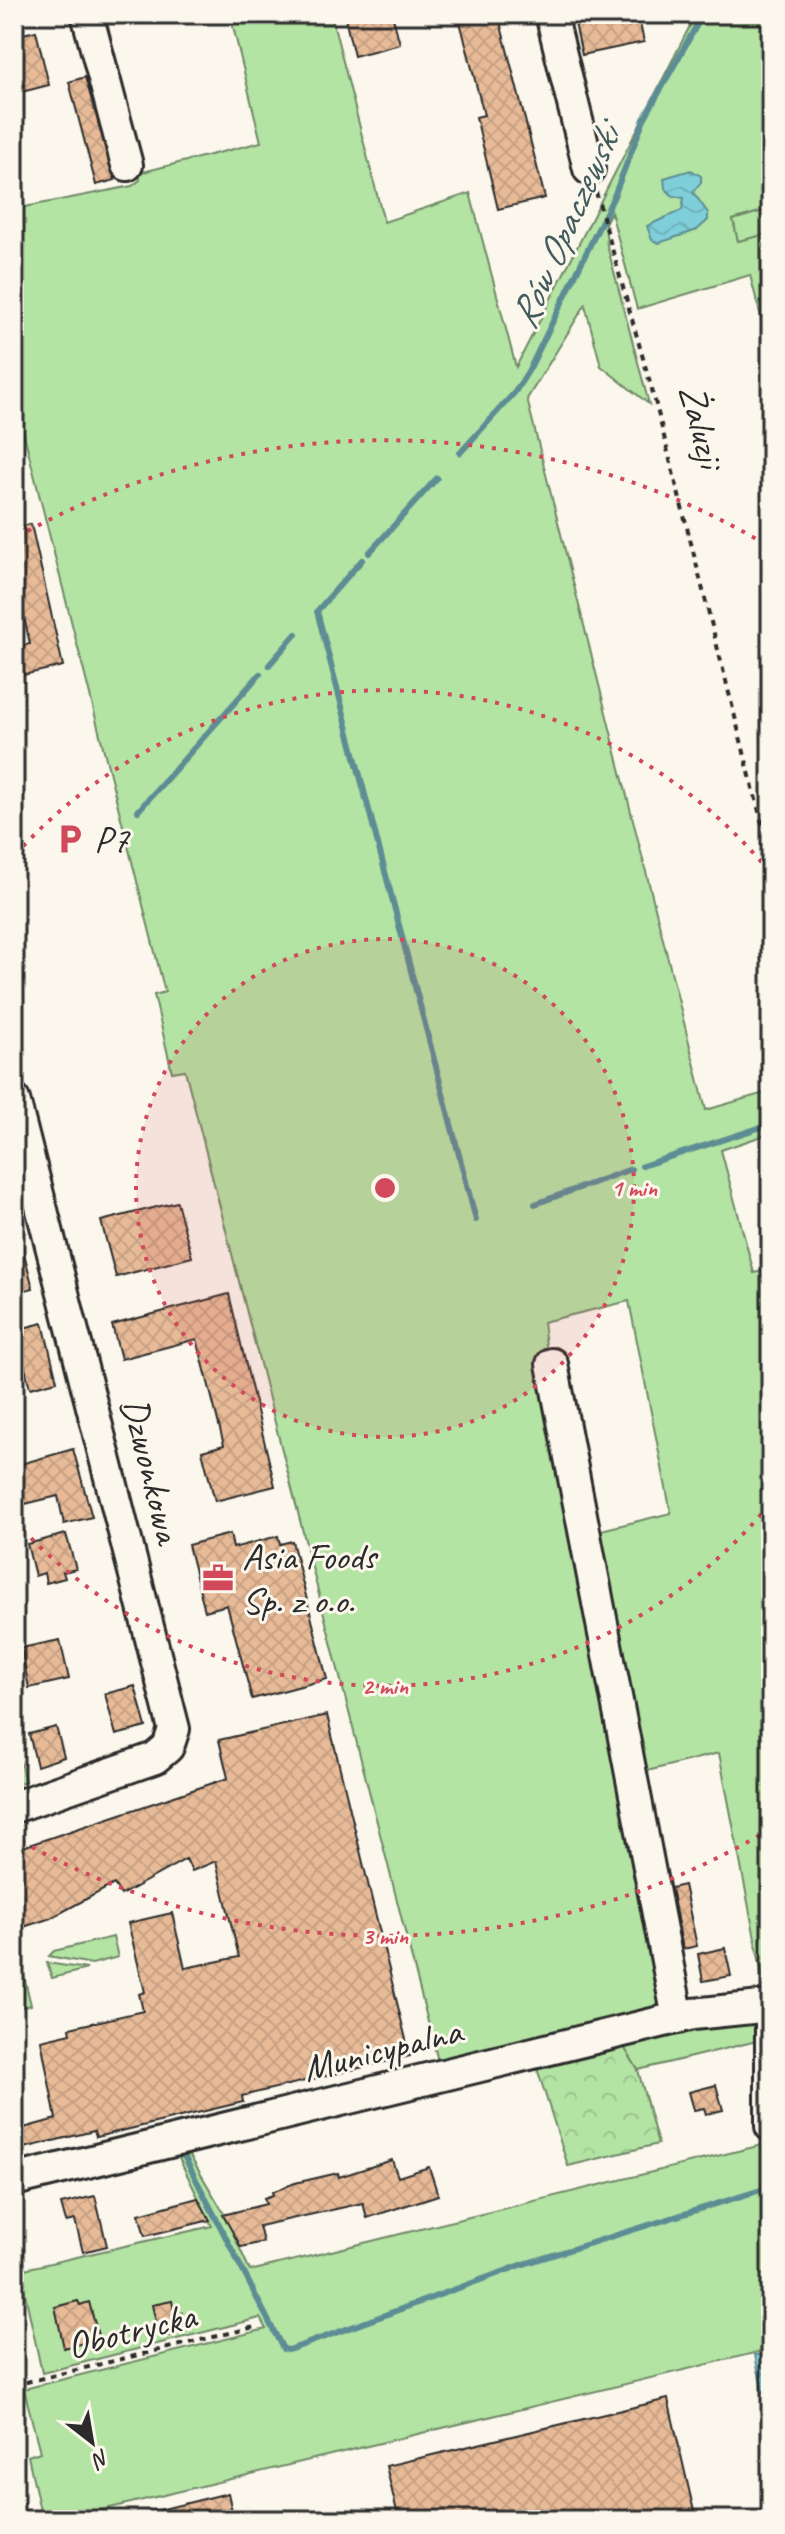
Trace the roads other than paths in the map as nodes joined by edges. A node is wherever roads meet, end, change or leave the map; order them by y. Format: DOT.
graph roads {
  1 [pos="87,14"];
  2 [pos="551,14"];
  3 [pos="127,165"];
  4 [pos="589,169"];
  5 [pos="14,1100"];
  6 [pos="552,1364"];
  7 [pos="14,1807"];
  8 [pos="771,2006"];
  9 [pos="678,2018"];
  10 [pos="771,2126"];
  11 [pos="14,2180"];
  1 -- 3 [label="street"];
  2 -- 4 [label="street"];
  5 -- 7 [label="street, Dzwonkowa"];
  6 -- 9 [label="street"];
  8 -- 9 [label="street, Municypalna"];
  8 -- 10 [label="street"];
  9 -- 11 [label="street, Municypalna"];
}
